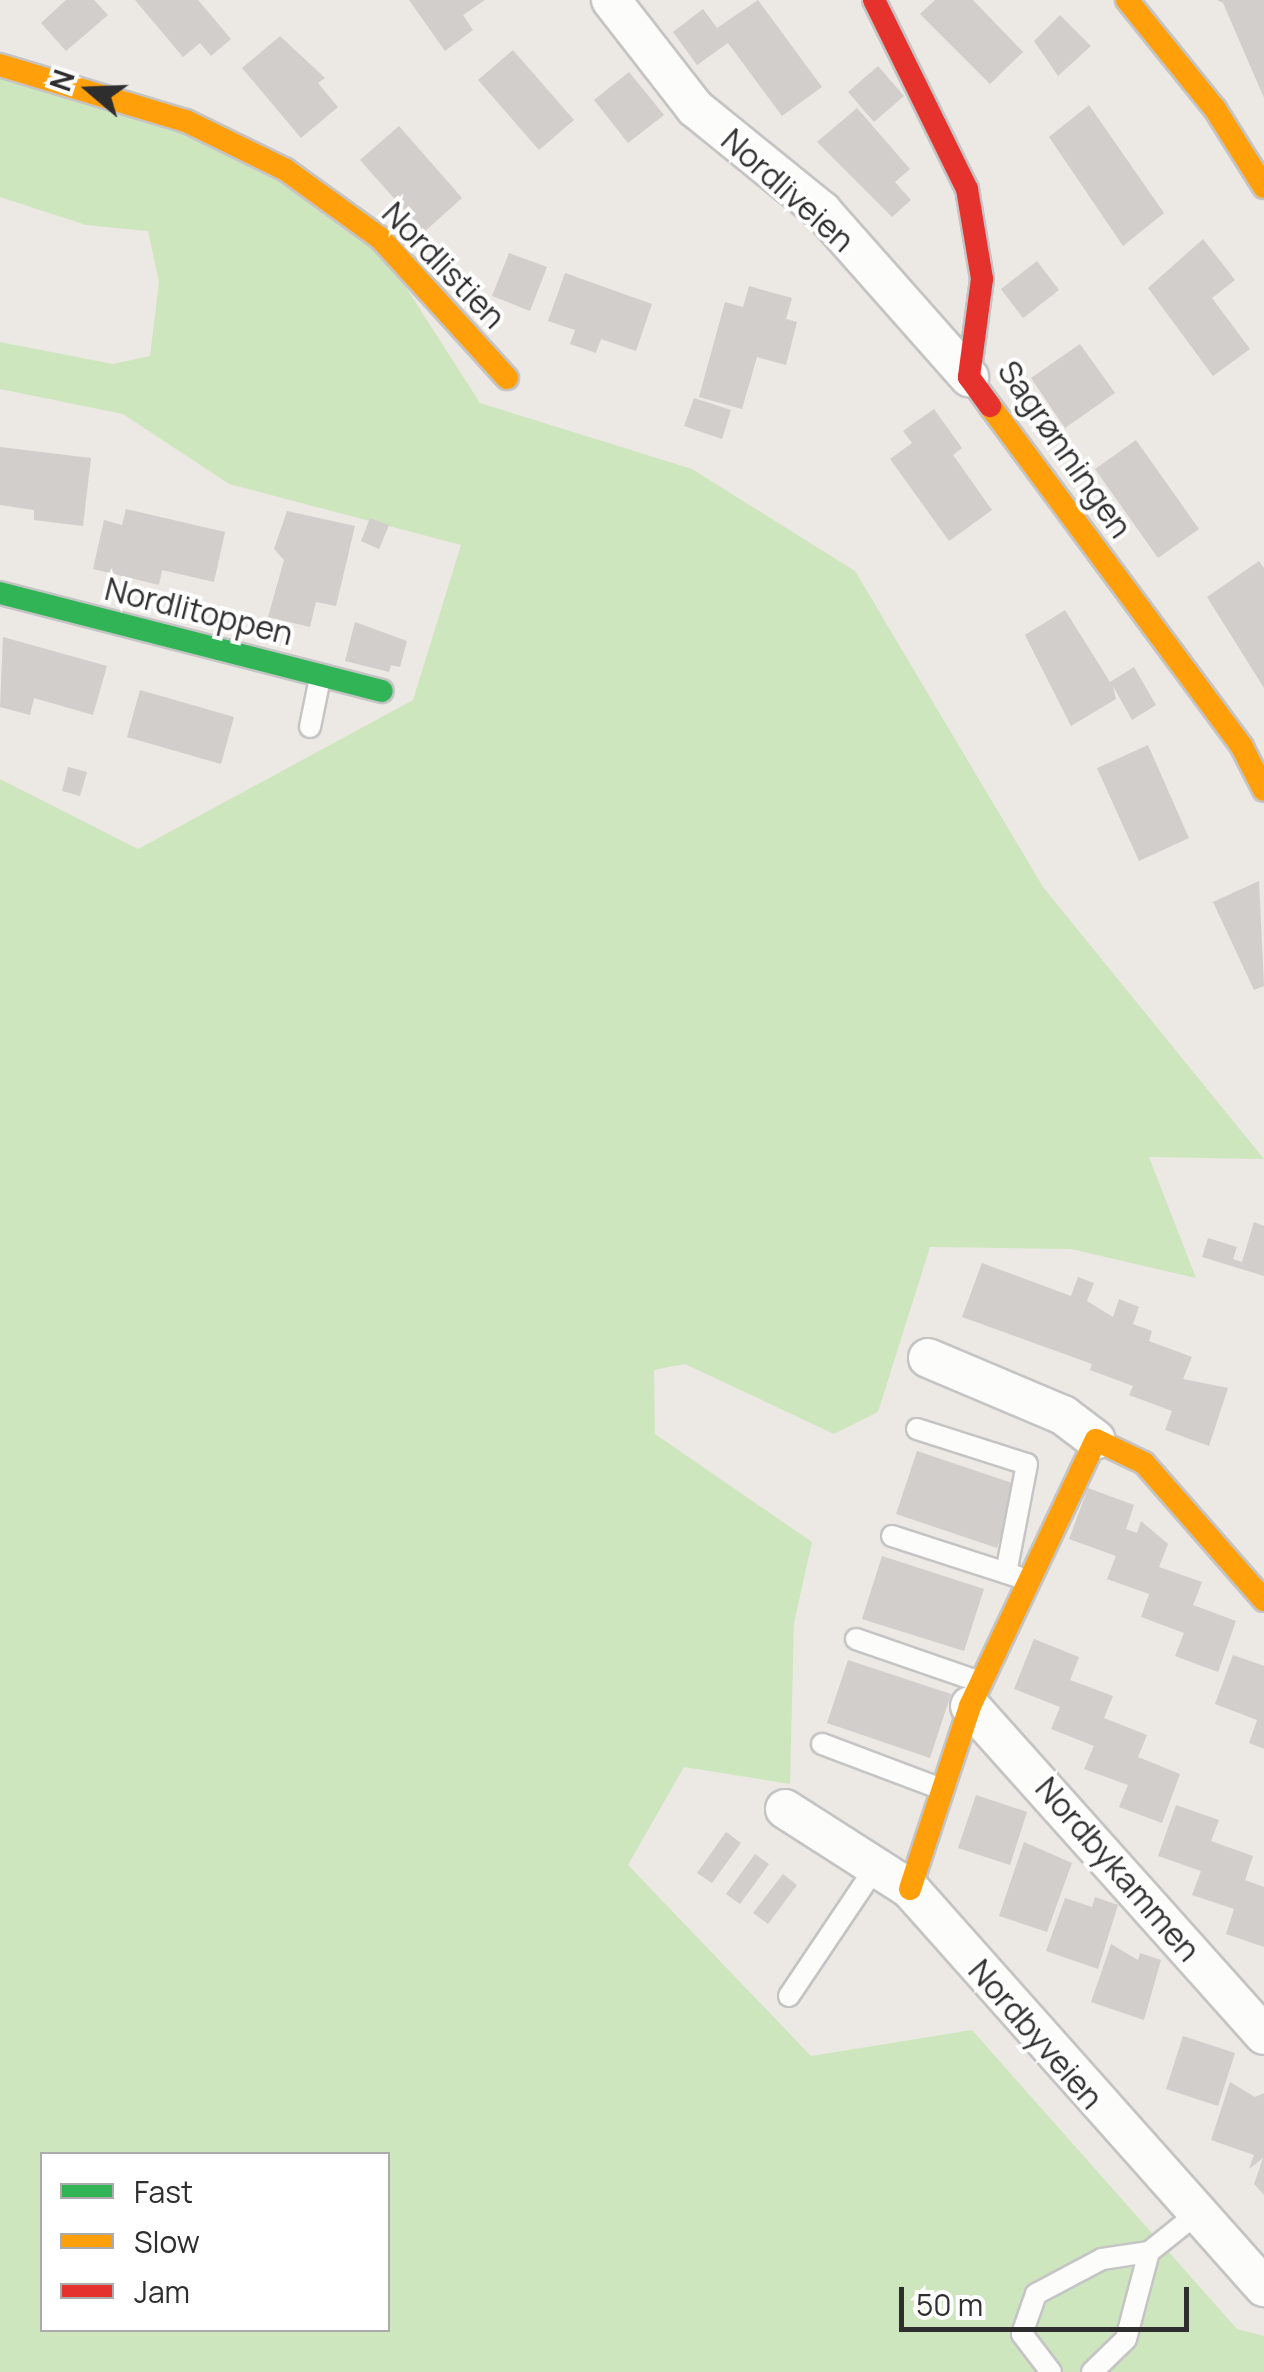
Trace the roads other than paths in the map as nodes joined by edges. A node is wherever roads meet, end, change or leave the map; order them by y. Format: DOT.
graph roads {
  1 [pos="611,0"];
  2 [pos="874,0"];
  3 [pos="1127,0"];
  4 [pos="0,65"];
  5 [pos="1264,187"];
  6 [pos="969,377"];
  7 [pos="507,378"];
  8 [pos="0,593"];
  9 [pos="320,676"];
  10 [pos="382,691"];
  11 [pos="310,727"];
  12 [pos="1253,749"];
  13 [pos="1264,790"];
  14 [pos="928,1358"];
  15 [pos="917,1429"];
  16 [pos="1096,1440"];
  17 [pos="892,1536"];
  18 [pos="1016,1576"];
  19 [pos="1264,1600"];
  20 [pos="856,1638"];
  21 [pos="975,1694"];
  22 [pos="822,1744"];
  23 [pos="942,1790"];
  24 [pos="786,1809"];
  25 [pos="875,1868"];
  26 [pos="910,1889"];
  27 [pos="789,1996"];
  28 [pos="1264,2035"];
  29 [pos="1194,2216"];
  30 [pos="1149,2252"];
  31 [pos="1264,2287"];
  32 [pos="1051,2372"];
  33 [pos="1092,2372"];
  1 -- 6 [label="street, Nordliveien"];
  2 -- 6 [label="street, Sagrønningen"];
  3 -- 5 [label="street"];
  4 -- 7 [label="street, Nordlistien"];
  6 -- 12 [label="street, Sagrønningen"];
  8 -- 9 [label="street, Nordlitoppen"];
  9 -- 10 [label="street, Nordlitoppen"];
  9 -- 11 [label="lane"];
  12 -- 13 [label="street, Sagrønningen"];
  14 -- 16 [label="street"];
  15 -- 18 [label="lane"];
  16 -- 18 [label="street"];
  16 -- 19 [label="street"];
  17 -- 18 [label="lane"];
  18 -- 21 [label="street"];
  20 -- 21 [label="lane"];
  21 -- 23 [label="street"];
  21 -- 28 [label="street, Nordbykammen"];
  22 -- 23 [label="lane"];
  23 -- 26 [label="street"];
  24 -- 25 [label="street, Nordbyveien"];
  25 -- 26 [label="street, Nordbyveien"];
  25 -- 27 [label="lane"];
  26 -- 29 [label="street, Nordbyveien"];
  29 -- 30 [label="lane"];
  29 -- 31 [label="street, Nordbyveien"];
  30 -- 32 [label="lane"];
  30 -- 33 [label="lane"];
}
